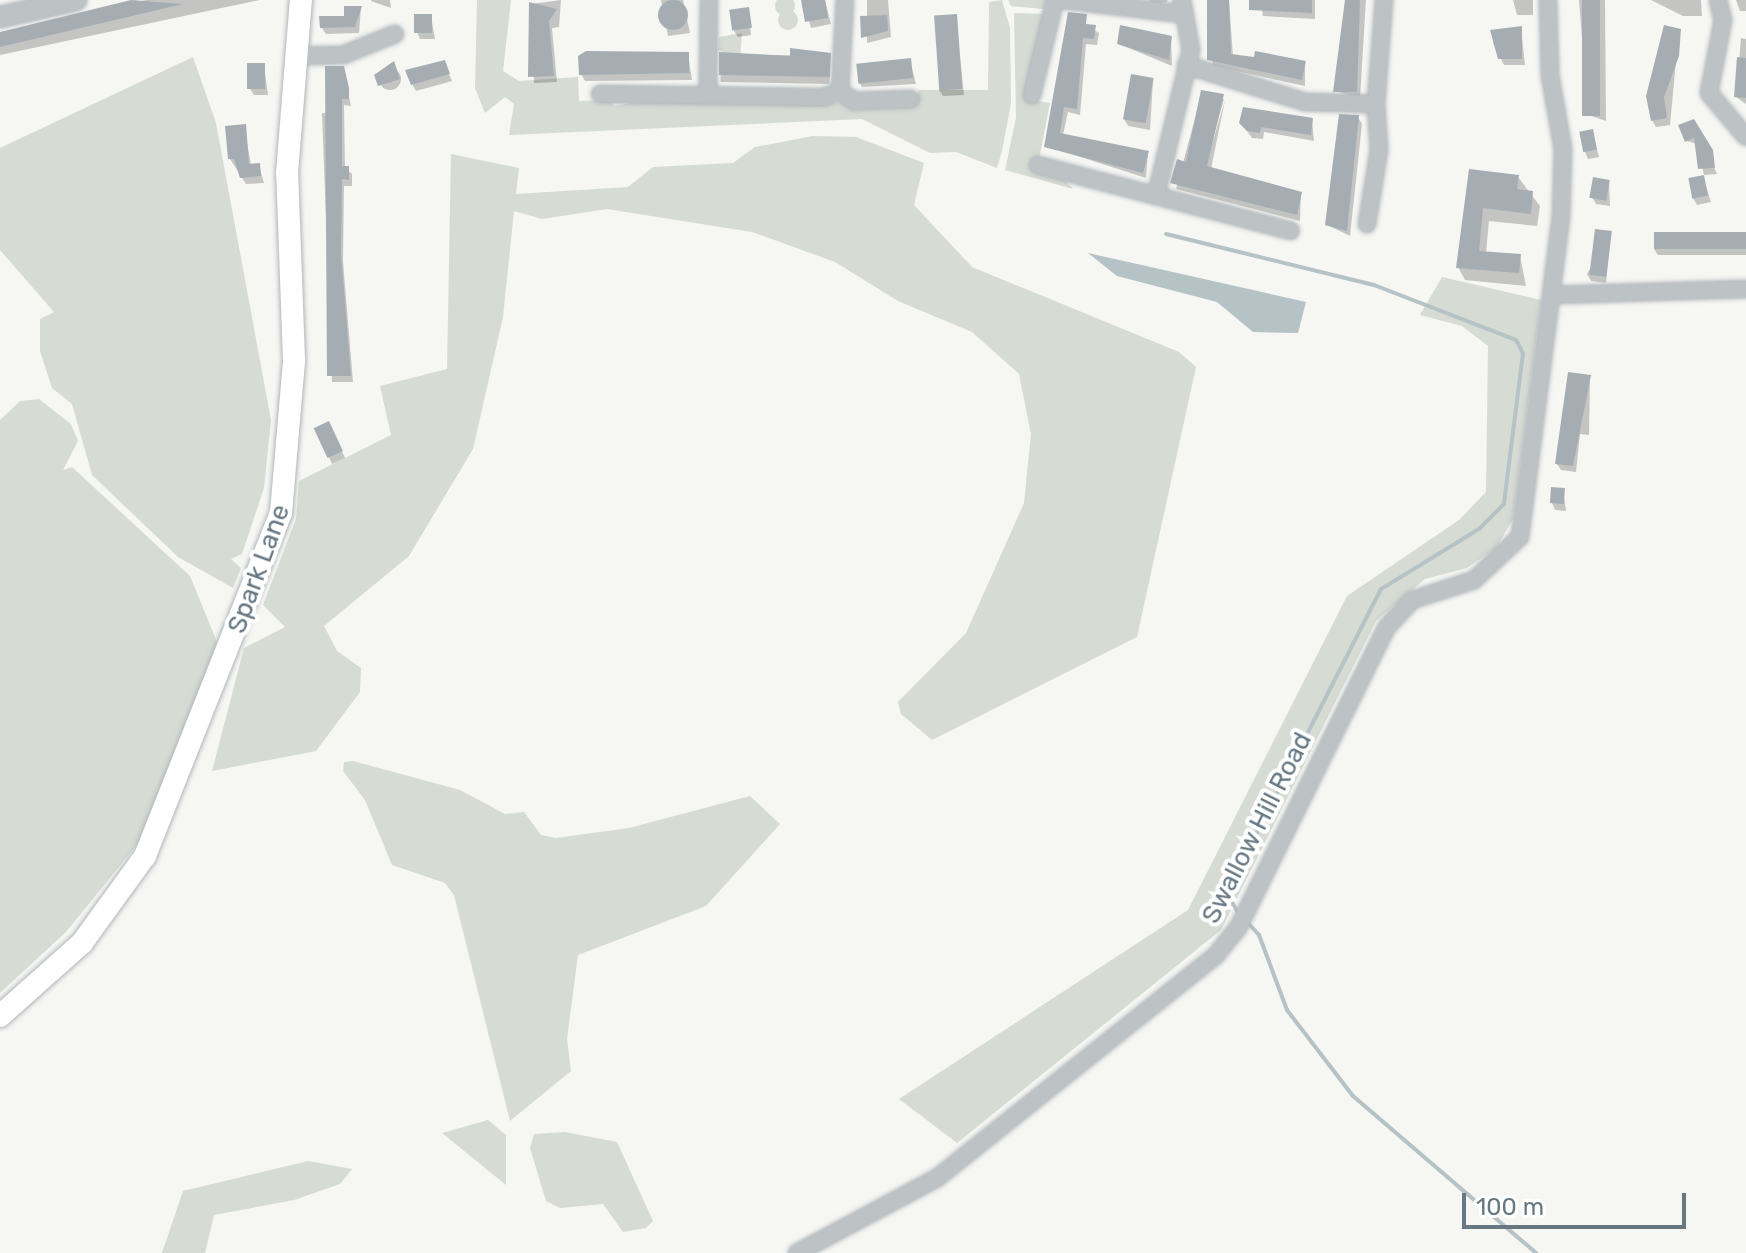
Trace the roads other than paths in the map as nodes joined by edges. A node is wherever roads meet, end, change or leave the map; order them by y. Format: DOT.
graph roads {
  1 [pos="76,0"];
  2 [pos="301,0"];
  3 [pos="709,0"];
  4 [pos="845,0"];
  5 [pos="1055,0"];
  6 [pos="1063,0"];
  7 [pos="1384,0"];
  8 [pos="1548,0"];
  9 [pos="1718,0"];
  10 [pos="1183,7"];
  11 [pos="0,17"];
  12 [pos="395,34"];
  13 [pos="295,56"];
  14 [pos="1186,65"];
  15 [pos="840,91"];
  16 [pos="708,93"];
  17 [pos="600,94"];
  18 [pos="1032,95"];
  19 [pos="911,99"];
  20 [pos="1376,104"];
  21 [pos="1746,137"];
  22 [pos="1038,165"];
  23 [pos="1156,196"];
  24 [pos="1367,224"];
  25 [pos="1291,231"];
  26 [pos="1746,289"];
  27 [pos="1554,295"];
  28 [pos="0,1016"];
  29 [pos="797,1253"];
  1 -- 11 [label="street"];
  2 -- 13 [label="main road, Spark Lane"];
  3 -- 16 [label="street"];
  4 -- 15 [label="street"];
  5 -- 18 [label="street"];
  6 -- 10 [label="street"];
  7 -- 20 [label="street"];
  8 -- 27 [label="street, Swallow Hill Road"];
  9 -- 21 [label="street"];
  10 -- 14 [label="street"];
  12 -- 13 [label="street"];
  13 -- 28 [label="main road, Spark Lane"];
  14 -- 20 [label="street"];
  14 -- 23 [label="street"];
  15 -- 16 [label="street"];
  15 -- 19 [label="street"];
  16 -- 17 [label="street"];
  20 -- 24 [label="street"];
  22 -- 23 [label="street"];
  23 -- 25 [label="street"];
  26 -- 27 [label="street"];
  27 -- 29 [label="street, Swallow Hill Road"];
}
